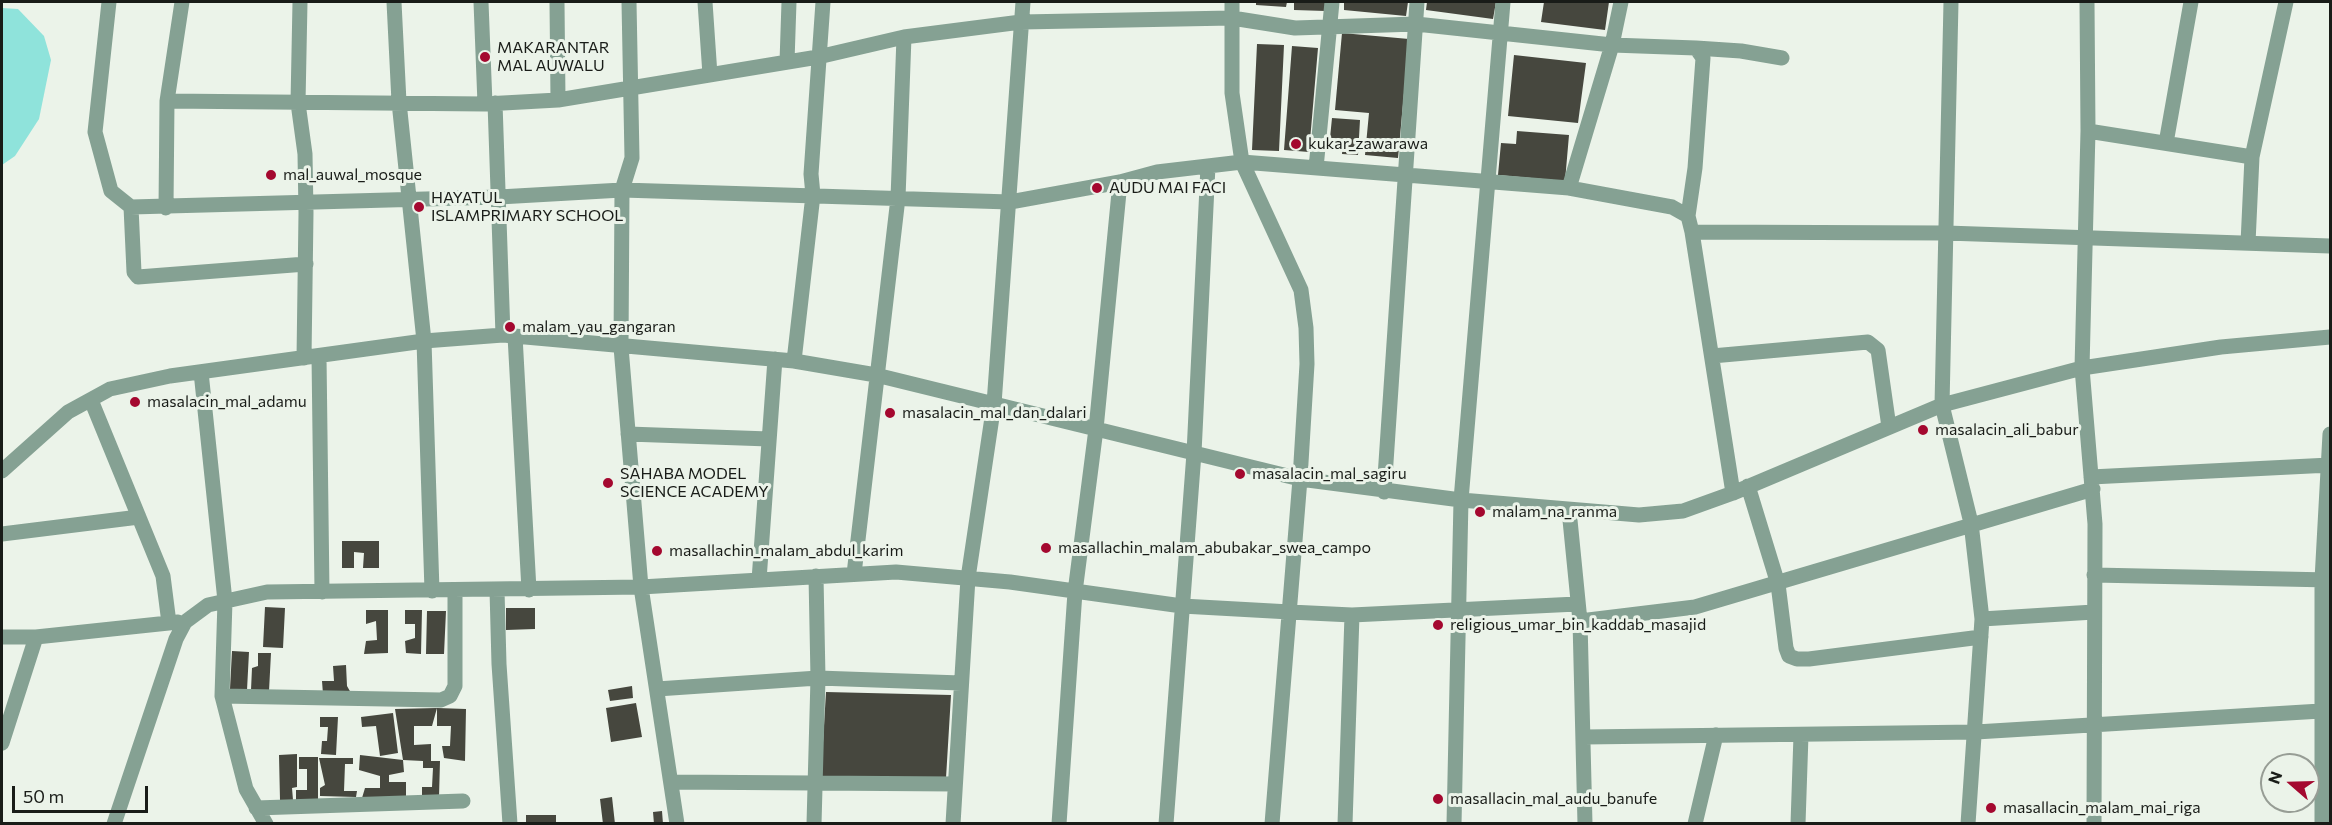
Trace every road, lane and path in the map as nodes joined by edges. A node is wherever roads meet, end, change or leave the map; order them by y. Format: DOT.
graph roads {
  1 [pos="109,2"];
  2 [pos="182,2"];
  3 [pos="300,2"];
  4 [pos="394,2"];
  5 [pos="481,2"];
  6 [pos="556,2"];
  7 [pos="629,2"];
  8 [pos="705,2"];
  9 [pos="789,2"];
  10 [pos="823,2"];
  11 [pos="1023,2"];
  12 [pos="1232,2"];
  13 [pos="1332,2"];
  14 [pos="1416,2"];
  15 [pos="1503,2"];
  16 [pos="1621,2"];
  17 [pos="1951,2"];
  18 [pos="2087,2"];
  19 [pos="2191,2"];
  20 [pos="2286,2"];
  21 [pos="1232,18"];
  22 [pos="1021,22"];
  23 [pos="1416,24"];
  24 [pos="1330,28"];
  25 [pos="1499,33"];
  26 [pos="904,37"];
  27 [pos="1612,45"];
  28 [pos="1696,48"];
  29 [pos="818,57"];
  30 [pos="1782,58"];
  31 [pos="787,62"];
  32 [pos="710,75"];
  33 [pos="630,88"];
  34 [pos="558,100"];
  35 [pos="167,101"];
  36 [pos="399,102"];
  37 [pos="298,103"];
  38 [pos="490,104"];
  39 [pos="2088,131"];
  40 [pos="2166,143"];
  41 [pos="2252,157"];
  42 [pos="1242,162"];
  43 [pos="1208,166"];
  44 [pos="1316,168"];
  45 [pos="1404,175"];
  46 [pos="1120,182"];
  47 [pos="1486,182"];
  48 [pos="1569,188"];
  49 [pos="621,190"];
  50 [pos="813,195"];
  51 [pos="499,197"];
  52 [pos="411,198"];
  53 [pos="898,198"];
  54 [pos="1010,202"];
  55 [pos="305,204"];
  56 [pos="131,207"];
  57 [pos="166,208"];
  58 [pos="1688,216"];
  59 [pos="1692,232"];
  60 [pos="1946,233"];
  61 [pos="2084,240"];
  62 [pos="2248,243"];
  63 [pos="2331,246"];
  64 [pos="306,264"];
  65 [pos="509,336"];
  66 [pos="2331,337"];
  67 [pos="424,341"];
  68 [pos="621,347"];
  69 [pos="1712,356"];
  70 [pos="312,357"];
  71 [pos="775,359"];
  72 [pos="794,361"];
  73 [pos="2082,368"];
  74 [pos="201,372"];
  75 [pos="876,375"];
  76 [pos="91,400"];
  77 [pos="994,404"];
  78 [pos="1942,405"];
  79 [pos="1888,427"];
  80 [pos="1096,429"];
  81 [pos="628,434"];
  82 [pos="2331,434"];
  83 [pos="769,439"];
  84 [pos="1194,453"];
  85 [pos="2330,465"];
  86 [pos="2,471"];
  87 [pos="1300,479"];
  88 [pos="2092,483"];
  89 [pos="1748,486"];
  90 [pos="1384,492"];
  91 [pos="1733,493"];
  92 [pos="1461,500"];
  93 [pos="1569,510"];
  94 [pos="140,517"];
  95 [pos="1971,523"];
  96 [pos="2,534"];
  97 [pos="854,574"];
  98 [pos="2094,575"];
  99 [pos="816,576"];
  100 [pos="968,578"];
  101 [pos="759,580"];
  102 [pos="2326,580"];
  103 [pos="1778,584"];
  104 [pos="641,587"];
  105 [pos="497,590"];
  106 [pos="529,590"];
  107 [pos="432,591"];
  108 [pos="455,591"];
  109 [pos="322,592"];
  110 [pos="1075,592"];
  111 [pos="225,602"];
  112 [pos="1577,604"];
  113 [pos="1182,606"];
  114 [pos="1458,610"];
  115 [pos="1290,612"];
  116 [pos="2094,612"];
  117 [pos="1352,615"];
  118 [pos="1982,619"];
  119 [pos="1580,621"];
  120 [pos="177,622"];
  121 [pos="2,637"];
  122 [pos="36,637"];
  123 [pos="1981,637"];
  124 [pos="2326,670"];
  125 [pos="818,678"];
  126 [pos="961,683"];
  127 [pos="657,689"];
  128 [pos="222,696"];
  129 [pos="2321,711"];
  130 [pos="2094,724"];
  131 [pos="1976,732"];
  132 [pos="1716,735"];
  133 [pos="1801,735"];
  134 [pos="1584,737"];
  135 [pos="2,742"];
  136 [pos="2326,758"];
  137 [pos="671,782"];
  138 [pos="815,783"];
  139 [pos="955,784"];
  140 [pos="463,801"];
  141 [pos="256,808"];
  142 [pos="114,824"];
  143 [pos="266,824"];
  144 [pos="510,824"];
  145 [pos="677,824"];
  146 [pos="814,824"];
  147 [pos="953,824"];
  148 [pos="1059,824"];
  149 [pos="1166,824"];
  150 [pos="1272,824"];
  151 [pos="1345,824"];
  152 [pos="1454,824"];
  153 [pos="1585,824"];
  154 [pos="1695,824"];
  155 [pos="1798,824"];
  156 [pos="1968,824"];
  157 [pos="2094,824"];
  158 [pos="2322,824"];
  1 -- 56 [label="street"];
  2 -- 35 [label="street"];
  3 -- 37 [label="street"];
  4 -- 36 [label="street"];
  5 -- 38 [label="street"];
  6 -- 34 [label="street"];
  7 -- 33 [label="street"];
  8 -- 32 [label="street"];
  9 -- 31 [label="street"];
  10 -- 29 [label="street"];
  11 -- 22 [label="street"];
  12 -- 21 [label="street"];
  13 -- 24 [label="street"];
  14 -- 23 [label="street"];
  15 -- 25 [label="street"];
  16 -- 27 [label="street"];
  17 -- 60 [label="street"];
  18 -- 39 [label="street"];
  19 -- 40 [label="street"];
  20 -- 41 [label="street"];
  21 -- 22 [label="street"];
  21 -- 24 [label="street"];
  21 -- 42 [label="street"];
  22 -- 26 [label="street"];
  22 -- 54 [label="street"];
  23 -- 24 [label="street"];
  23 -- 25 [label="street"];
  23 -- 45 [label="street"];
  24 -- 44 [label="street"];
  25 -- 27 [label="street"];
  25 -- 47 [label="street"];
  26 -- 29 [label="street"];
  26 -- 53 [label="street"];
  27 -- 28 [label="street"];
  27 -- 48 [label="street"];
  28 -- 30 [label="street"];
  28 -- 58 [label="street"];
  29 -- 31 [label="street"];
  29 -- 50 [label="street"];
  31 -- 32 [label="street"];
  32 -- 33 [label="street"];
  33 -- 34 [label="street"];
  33 -- 49 [label="street"];
  34 -- 38 [label="street"];
  35 -- 37 [label="street"];
  35 -- 57 [label="street"];
  36 -- 37 [label="street"];
  36 -- 38 [label="street"];
  36 -- 52 [label="street"];
  37 -- 55 [label="street"];
  38 -- 51 [label="street"];
  39 -- 40 [label="street"];
  39 -- 61 [label="street"];
  40 -- 41 [label="street"];
  41 -- 62 [label="street"];
  42 -- 43 [label="street"];
  42 -- 44 [label="street"];
  42 -- 87 [label="street"];
  43 -- 46 [label="street"];
  43 -- 84 [label="street"];
  44 -- 45 [label="street"];
  45 -- 47 [label="street"];
  45 -- 90 [label="street"];
  46 -- 54 [label="street"];
  46 -- 80 [label="street"];
  47 -- 48 [label="street"];
  47 -- 92 [label="street"];
  48 -- 58 [label="street"];
  49 -- 50 [label="street"];
  49 -- 51 [label="street"];
  49 -- 68 [label="street"];
  50 -- 53 [label="street"];
  50 -- 72 [label="street"];
  51 -- 52 [label="street"];
  51 -- 65 [label="street"];
  52 -- 55 [label="street"];
  52 -- 67 [label="street"];
  53 -- 54 [label="street"];
  53 -- 75 [label="street"];
  54 -- 77 [label="street"];
  55 -- 57 [label="street"];
  55 -- 64 [label="street"];
  56 -- 57 [label="street"];
  56 -- 64 [label="street"];
  58 -- 59 [label="street"];
  59 -- 60 [label="street"];
  59 -- 69 [label="street"];
  60 -- 61 [label="street"];
  60 -- 78 [label="street"];
  61 -- 62 [label="street"];
  61 -- 73 [label="street"];
  62 -- 63 [label="street"];
  64 -- 70 [label="street"];
  65 -- 67 [label="street"];
  65 -- 68 [label="street"];
  65 -- 106 [label="street"];
  66 -- 73 [label="street"];
  67 -- 70 [label="street"];
  67 -- 107 [label="street"];
  68 -- 71 [label="street"];
  68 -- 81 [label="street"];
  69 -- 79 [label="street"];
  69 -- 91 [label="street"];
  70 -- 74 [label="street"];
  70 -- 109 [label="street"];
  71 -- 72 [label="street"];
  71 -- 83 [label="street"];
  72 -- 75 [label="street"];
  73 -- 78 [label="street"];
  73 -- 88 [label="street"];
  74 -- 76 [label="street"];
  74 -- 111 [label="street"];
  75 -- 77 [label="street"];
  75 -- 97 [label="street"];
  76 -- 86 [label="street"];
  76 -- 94 [label="street"];
  77 -- 80 [label="street"];
  77 -- 100 [label="street"];
  78 -- 79 [label="street"];
  78 -- 95 [label="street"];
  79 -- 89 [label="street"];
  80 -- 84 [label="street"];
  80 -- 110 [label="street"];
  81 -- 83 [label="street"];
  81 -- 104 [label="street"];
  82 -- 85 [label="street"];
  83 -- 101 [label="street"];
  84 -- 87 [label="street"];
  84 -- 113 [label="street"];
  85 -- 88 [label="street"];
  85 -- 102 [label="street"];
  87 -- 90 [label="street"];
  87 -- 115 [label="street"];
  88 -- 95 [label="street"];
  88 -- 98 [label="street"];
  89 -- 91 [label="street"];
  89 -- 103 [label="street"];
  90 -- 92 [label="street"];
  91 -- 93 [label="street"];
  92 -- 93 [label="street"];
  92 -- 114 [label="street"];
  93 -- 112 [label="street"];
  94 -- 96 [label="street"];
  94 -- 120 [label="street"];
  95 -- 103 [label="street"];
  95 -- 118 [label="street"];
  97 -- 99 [label="street"];
  97 -- 100 [label="street"];
  98 -- 102 [label="street"];
  98 -- 116 [label="street"];
  99 -- 101 [label="street"];
  99 -- 125 [label="street"];
  100 -- 110 [label="street"];
  100 -- 126 [label="street"];
  101 -- 104 [label="street"];
  102 -- 124 [label="street"];
  103 -- 119 [label="street"];
  103 -- 123 [label="street"];
  104 -- 106 [label="street"];
  104 -- 127 [label="street"];
  105 -- 106 [label="street"];
  105 -- 108 [label="street"];
  105 -- 144 [label="street"];
  107 -- 108 [label="street"];
  107 -- 109 [label="street"];
  108 -- 128 [label="street"];
  109 -- 111 [label="street"];
  110 -- 113 [label="street"];
  110 -- 148 [label="street"];
  111 -- 120 [label="street"];
  111 -- 128 [label="street"];
  112 -- 114 [label="street"];
  112 -- 119 [label="street"];
  113 -- 115 [label="street"];
  113 -- 149 [label="street"];
  114 -- 117 [label="street"];
  114 -- 152 [label="street"];
  115 -- 117 [label="street"];
  115 -- 150 [label="street"];
  116 -- 118 [label="street"];
  116 -- 130 [label="street"];
  117 -- 151 [label="street"];
  118 -- 123 [label="street"];
  119 -- 134 [label="street"];
  120 -- 122 [label="street"];
  120 -- 142 [label="street"];
  121 -- 122 [label="street"];
  122 -- 135 [label="street"];
  123 -- 131 [label="street"];
  124 -- 129 [label="street"];
  125 -- 126 [label="street"];
  125 -- 127 [label="street"];
  125 -- 138 [label="street"];
  126 -- 139 [label="street"];
  127 -- 137 [label="street"];
  128 -- 141 [label="street"];
  129 -- 130 [label="street"];
  129 -- 136 [label="street"];
  130 -- 131 [label="street"];
  130 -- 157 [label="street"];
  131 -- 133 [label="street"];
  131 -- 156 [label="street"];
  132 -- 133 [label="street"];
  132 -- 134 [label="street"];
  132 -- 154 [label="street"];
  133 -- 155 [label="street"];
  134 -- 153 [label="street"];
  136 -- 158 [label="street"];
  137 -- 138 [label="street"];
  137 -- 145 [label="street"];
  138 -- 139 [label="street"];
  138 -- 146 [label="street"];
  139 -- 147 [label="street"];
  140 -- 141 [label="street"];
  141 -- 143 [label="street"];
}
